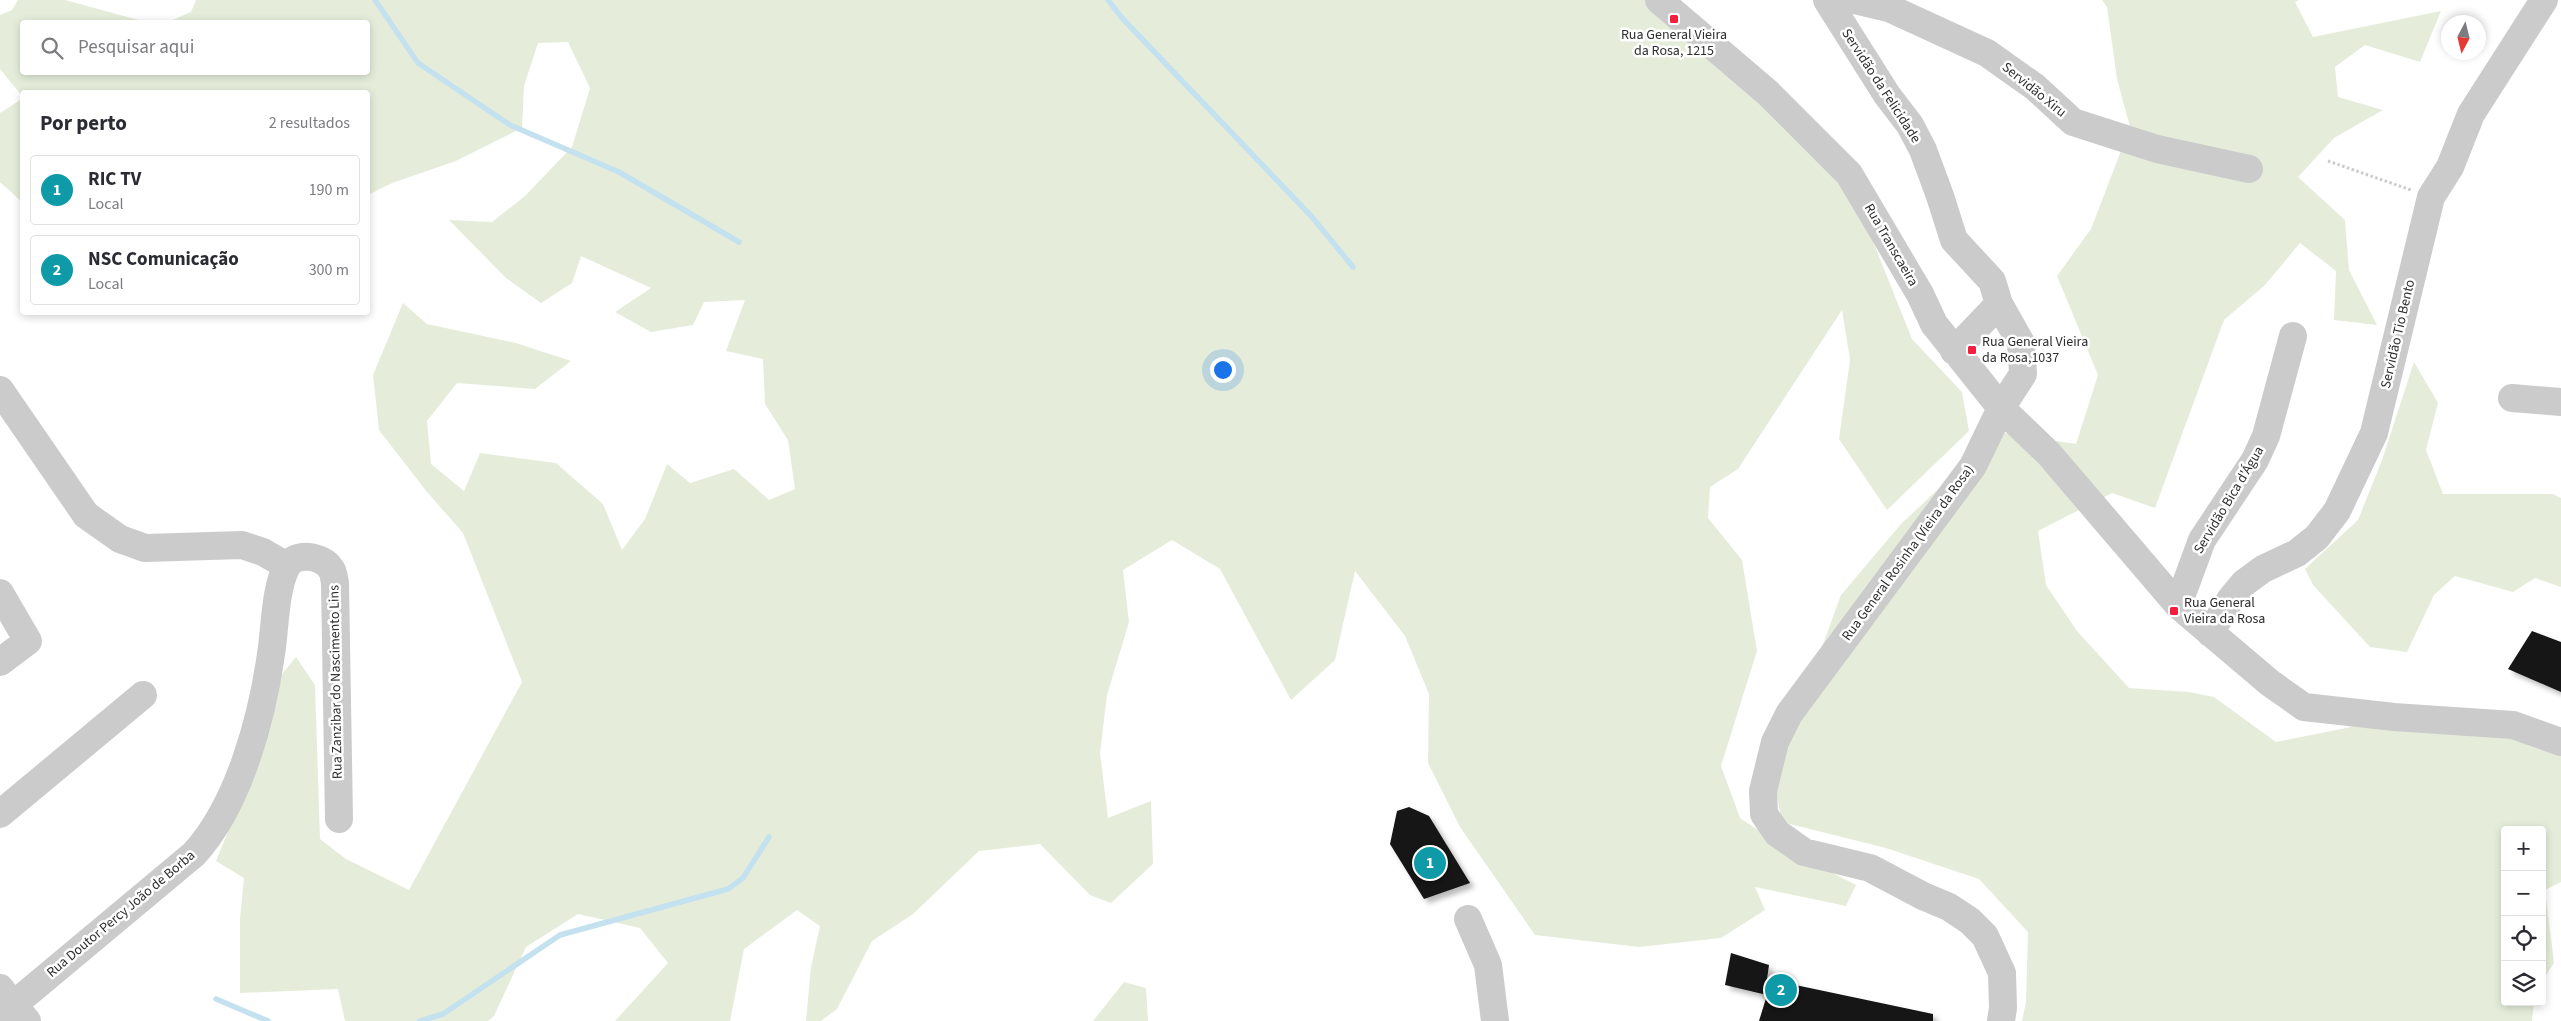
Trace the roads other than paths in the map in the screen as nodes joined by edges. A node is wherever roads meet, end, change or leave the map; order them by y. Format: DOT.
graph roads {
  1 [pos="1659,0"];
  2 [pos="1827,0"];
  3 [pos="1855,0"];
  4 [pos="2544,0"];
  5 [pos="2249,169"];
  6 [pos="1999,304"];
  7 [pos="2293,336"];
  8 [pos="1954,351"];
  9 [pos="0,390"];
  10 [pos="2512,398"];
  11 [pos="2561,402"];
  12 [pos="2001,408"];
  13 [pos="287,566"];
  14 [pos="0,593"];
  15 [pos="2178,605"];
  16 [pos="2210,633"];
  17 [pos="0,662"];
  18 [pos="143,695"];
  19 [pos="2561,742"];
  20 [pos="0,814"];
  21 [pos="340,819"];
  22 [pos="1468,919"];
  23 [pos="10,1007"];
  24 [pos="1494,1021"];
  25 [pos="2001,1021"];
  1 -- 8 [label="street, Rua Transcaeira"];
  2 -- 6 [label="street, Servidão da Felicidade"];
  3 -- 5 [label="street, Servidão Xiru"];
  4 -- 16 [label="street, Servidão Tio Bento"];
  6 -- 8 [label="street"];
  6 -- 12 [label="street, Servidão da Felicidade"];
  7 -- 15 [label="street, Servidão Bica d'Água"];
  8 -- 12 [label="street, Rua Transcaeira"];
  9 -- 13 [label="street"];
  10 -- 11 [label="street"];
  12 -- 15 [label="street"];
  12 -- 25 [label="street, Rua General Rosinha (Vieira da Rosa)"];
  13 -- 21 [label="street, Rua Zanzibar do Nascimento Lins"];
  13 -- 23 [label="street, Rua Doutor Percy João de Borba"];
  14 -- 17 [label="street"];
  15 -- 16 [label="street"];
  16 -- 19 [label="street"];
  18 -- 20 [label="street"];
  22 -- 24 [label="street"];
}
